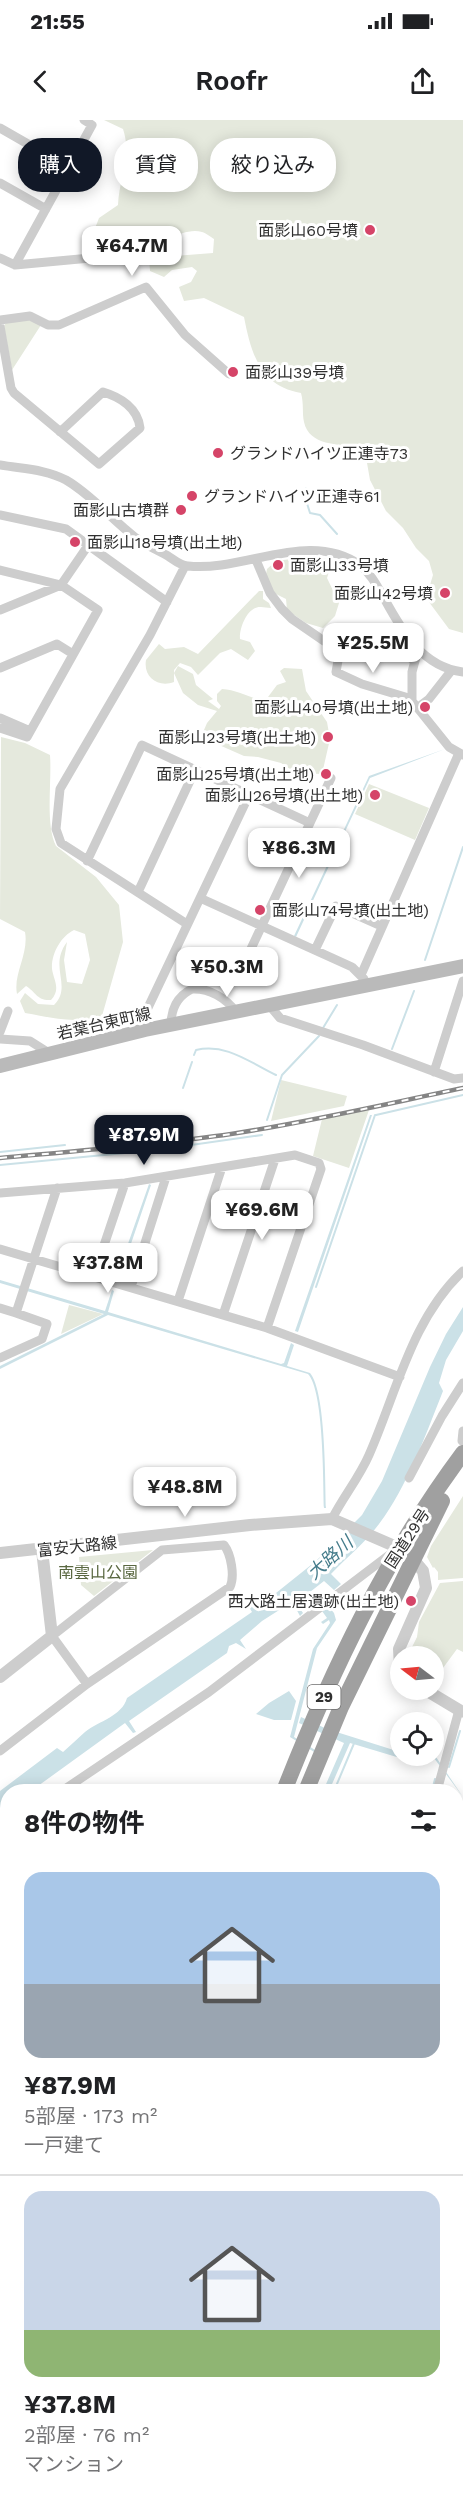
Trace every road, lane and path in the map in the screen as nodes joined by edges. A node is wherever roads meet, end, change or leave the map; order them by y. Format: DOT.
graph roads {
  1 [pos="84,120"];
  2 [pos="0,128"];
  3 [pos="18,138"];
  4 [pos="84,138"];
  5 [pos="0,183"];
  6 [pos="55,192"];
  7 [pos="46,209"];
  8 [pos="144,253"];
  9 [pos="0,258"];
  10 [pos="15,265"];
  11 [pos="0,320"];
  12 [pos="0,326"];
  13 [pos="229,374"];
  14 [pos="60,432"];
  15 [pos="0,465"];
  16 [pos="0,515"];
  17 [pos="87,547"];
  18 [pos="256,560"];
  19 [pos="185,566"];
  20 [pos="0,570"];
  21 [pos="61,585"];
  22 [pos="167,602"];
  23 [pos="0,610"];
  24 [pos="341,644"];
  25 [pos="418,650"];
  26 [pos="73,654"];
  27 [pos="415,661"];
  28 [pos="0,668"];
  29 [pos="451,671"];
  30 [pos="463,672"];
  31 [pos="412,699"];
  32 [pos="417,708"];
  33 [pos="0,718"];
  34 [pos="0,728"];
  35 [pos="30,731"];
  36 [pos="461,754"];
  37 [pos="195,770"];
  38 [pos="331,778"];
  39 [pos="249,795"];
  40 [pos="310,823"];
  41 [pos="87,861"];
  42 [pos="138,892"];
  43 [pos="200,898"];
  44 [pos="187,924"];
  45 [pos="262,926"];
  46 [pos="381,926"];
  47 [pos="315,950"];
  48 [pos="463,966"];
  49 [pos="242,968"];
  50 [pos="366,980"];
  51 [pos="463,981"];
  52 [pos="269,1005"];
  53 [pos="8,1011"];
  54 [pos="236,1012"];
  55 [pos="171,1025"];
  56 [pos="145,1030"];
  57 [pos="0,1032"];
  58 [pos="0,1039"];
  59 [pos="50,1053"];
  60 [pos="0,1066"];
  61 [pos="434,1072"];
  62 [pos="463,1078"];
  63 [pos="275,1159"];
  64 [pos="222,1167"];
  65 [pos="166,1177"];
  66 [pos="125,1183"];
  67 [pos="57,1188"];
  68 [pos="0,1193"];
  69 [pos="0,1249"];
  70 [pos="33,1257"];
  71 [pos="463,1271"];
  72 [pos="94,1275"];
  73 [pos="131,1287"];
  74 [pos="178,1301"];
  75 [pos="0,1308"];
  76 [pos="16,1313"];
  77 [pos="223,1315"];
  78 [pos="267,1328"];
  79 [pos="0,1358"];
  80 [pos="400,1377"];
  81 [pos="463,1384"];
  82 [pos="463,1441"];
  83 [pos="463,1464"];
  84 [pos="409,1478"];
  85 [pos="332,1519"];
  86 [pos="42,1550"];
  87 [pos="0,1553"];
  88 [pos="406,1553"];
  89 [pos="52,1636"];
  90 [pos="400,1646"];
  91 [pos="0,1677"];
  92 [pos="87,1684"];
  93 [pos="442,1700"];
  94 [pos="461,1711"];
  95 [pos="0,1751"];
  96 [pos="72,1784"];
  97 [pos="287,1784"];
  98 [pos="309,1784"];
  99 [pos="439,1784"];
  1 -- 4 [label="street"];
  2 -- 3 [label="street"];
  5 -- 7 [label="street"];
  6 -- 7 [label="street"];
  7 -- 10 [label="street"];
  8 -- 10 [label="street"];
  9 -- 10 [label="street"];
  11 -- 13 [label="street"];
  12 -- 14 [label="street"];
  14 -- 14 [label="street"];
  15 -- 19 [label="street"];
  16 -- 17 [label="street"];
  17 -- 21 [label="street"];
  17 -- 22 [label="street"];
  18 -- 19 [label="street"];
  18 -- 24 [label="street"];
  18 -- 25 [label="street"];
  19 -- 22 [label="street"];
  20 -- 21 [label="street"];
  21 -- 23 [label="street"];
  21 -- 26 [label="street"];
  22 -- 41 [label="street"];
  24 -- 27 [label="street"];
  24 -- 31 [label="street"];
  25 -- 27 [label="street"];
  25 -- 29 [label="street"];
  26 -- 28 [label="street"];
  26 -- 35 [label="street"];
  27 -- 31 [label="street"];
  29 -- 30 [label="street"];
  29 -- 32 [label="street"];
  31 -- 32 [label="street"];
  32 -- 36 [label="street"];
  33 -- 35 [label="street"];
  34 -- 35 [label="street"];
  36 -- 46 [label="street"];
  37 -- 39 [label="street"];
  37 -- 41 [label="street"];
  37 -- 42 [label="street"];
  38 -- 40 [label="street"];
  39 -- 40 [label="street"];
  39 -- 43 [label="street"];
  40 -- 45 [label="street"];
  41 -- 42 [label="street"];
  42 -- 44 [label="street"];
  43 -- 44 [label="street"];
  43 -- 45 [label="street"];
  44 -- 56 [label="street"];
  45 -- 47 [label="street"];
  45 -- 49 [label="street"];
  46 -- 47 [label="street"];
  46 -- 50 [label="street"];
  47 -- 50 [label="street"];
  48 -- 50 [label="main road, 若葉台東町線"];
  50 -- 52 [label="main road, 若葉台東町線"];
  51 -- 61 [label="street"];
  52 -- 54 [label="main road, 若葉台東町線"];
  52 -- 61 [label="street"];
  53 -- 57 [label="street"];
  54 -- 55 [label="main road, 若葉台東町線"];
  54 -- 55 [label="street"];
  55 -- 56 [label="main road, 若葉台東町線"];
  56 -- 59 [label="main road, 若葉台東町線"];
  58 -- 59 [label="street"];
  59 -- 60 [label="main road, 若葉台東町線"];
  61 -- 62 [label="street"];
  63 -- 64 [label="street"];
  63 -- 77 [label="street"];
  63 -- 78 [label="street"];
  64 -- 65 [label="street"];
  64 -- 74 [label="street"];
  65 -- 66 [label="street"];
  65 -- 73 [label="street"];
  66 -- 67 [label="street"];
  66 -- 72 [label="street"];
  67 -- 68 [label="street"];
  67 -- 70 [label="street"];
  69 -- 70 [label="street"];
  70 -- 72 [label="street"];
  70 -- 76 [label="street"];
  71 -- 80 [label="street"];
  72 -- 73 [label="street"];
  73 -- 74 [label="street"];
  74 -- 77 [label="street"];
  75 -- 76 [label="street"];
  76 -- 79 [label="street"];
  77 -- 78 [label="street"];
  78 -- 80 [label="street"];
  80 -- 85 [label="street"];
  81 -- 84 [label="street"];
  82 -- 88 [label="highway, 国道29号 / 29"];
  83 -- 88 [label="highway, 国道29号 / 29"];
  85 -- 86 [label="street, 富安大路線"];
  85 -- 88 [label="street"];
  86 -- 87 [label="street, 富安大路線"];
  86 -- 89 [label="street"];
  88 -- 90 [label="street"];
  88 -- 96 [label="street"];
  88 -- 97 [label="highway, 国道29号 / 29"];
  88 -- 98 [label="highway, 国道29号 / 29"];
  89 -- 91 [label="street"];
  89 -- 92 [label="street"];
  89 -- 92 [label="street"];
  92 -- 95 [label="street"];
  93 -- 94 [label="street"];
  94 -- 99 [label="street"];
}
